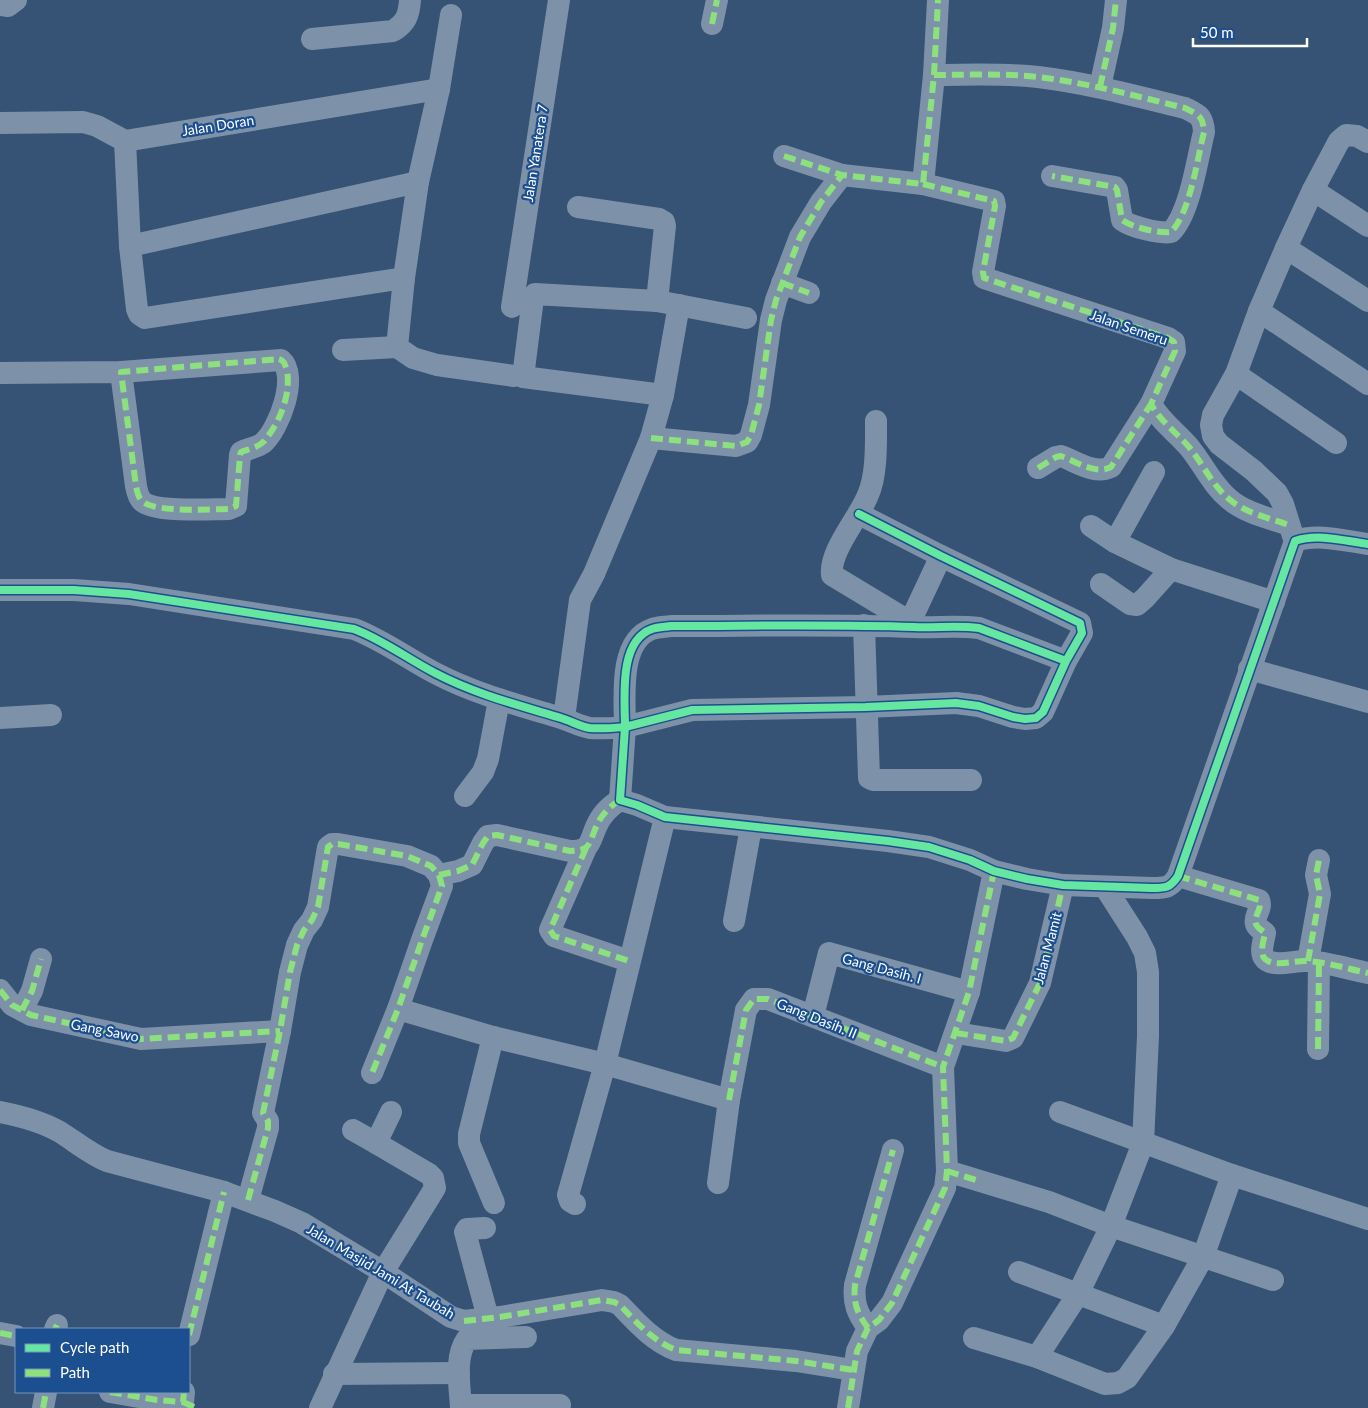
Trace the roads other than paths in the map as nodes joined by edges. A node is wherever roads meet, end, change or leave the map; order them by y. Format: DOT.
graph roads {
  1 [pos="16,0"];
  2 [pos="410,0"];
  3 [pos="559,0"];
  4 [pos="717,0"];
  5 [pos="938,0"];
  6 [pos="1116,0"];
  7 [pos="0,5"];
  8 [pos="451,15"];
  9 [pos="712,24"];
  10 [pos="312,39"];
  11 [pos="934,75"];
  12 [pos="1100,87"];
  13 [pos="439,89"];
  14 [pos="0,122"];
  15 [pos="125,141"];
  16 [pos="1368,142"];
  17 [pos="784,156"];
  18 [pos="842,175"];
  19 [pos="1052,176"];
  20 [pos="418,182"];
  21 [pos="923,184"];
  22 [pos="1313,190"];
  23 [pos="578,207"];
  24 [pos="1368,226"];
  25 [pos="130,246"];
  26 [pos="1286,248"];
  27 [pos="404,278"];
  28 [pos="782,283"];
  29 [pos="809,293"];
  30 [pos="657,301"];
  31 [pos="1368,301"];
  32 [pos="679,305"];
  33 [pos="512,307"];
  34 [pos="1259,311"];
  35 [pos="746,318"];
  36 [pos="397,347"];
  37 [pos="343,350"];
  38 [pos="0,372"];
  39 [pos="121,372"];
  40 [pos="1236,374"];
  41 [pos="514,376"];
  42 [pos="1368,384"];
  43 [pos="663,395"];
  44 [pos="1151,404"];
  45 [pos="876,421"];
  46 [pos="651,438"];
  47 [pos="1336,442"];
  48 [pos="1038,468"];
  49 [pos="1154,472"];
  50 [pos="859,514"];
  51 [pos="1091,526"];
  52 [pos="1292,533"];
  53 [pos="1115,542"];
  54 [pos="1368,544"];
  55 [pos="941,556"];
  56 [pos="1170,569"];
  57 [pos="1101,584"];
  58 [pos="0,590"];
  59 [pos="1274,602"];
  60 [pos="913,624"];
  61 [pos="864,625"];
  62 [pos="1066,661"];
  63 [pos="1249,669"];
  64 [pos="500,700"];
  65 [pos="1368,702"];
  66 [pos="866,707"];
  67 [pos="51,715"];
  68 [pos="0,718"];
  69 [pos="564,718"];
  70 [pos="625,727"];
  71 [pos="971,780"];
  72 [pos="465,796"];
  73 [pos="620,800"];
  74 [pos="665,817"];
  75 [pos="751,827"];
  76 [pos="586,848"];
  77 [pos="1319,860"];
  78 [pos="994,871"];
  79 [pos="439,875"];
  80 [pos="1178,876"];
  81 [pos="1063,885"];
  82 [pos="1105,887"];
  83 [pos="734,921"];
  84 [pos="41,959"];
  85 [pos="629,961"];
  86 [pos="1313,962"];
  87 [pos="1368,974"];
  88 [pos="0,990"];
  89 [pos="969,992"];
  90 [pos="398,1009"];
  91 [pos="22,1010"];
  92 [pos="813,1016"];
  93 [pos="280,1031"];
  94 [pos="956,1032"];
  95 [pos="493,1037"];
  96 [pos="1318,1049"];
  97 [pos="605,1064"];
  98 [pos="943,1068"];
  99 [pos="372,1073"];
  100 [pos="729,1100"];
  101 [pos="0,1112"];
  102 [pos="391,1112"];
  103 [pos="1060,1112"];
  104 [pos="353,1130"];
  105 [pos="376,1143"];
  106 [pos="1143,1143"];
  107 [pos="893,1150"];
  108 [pos="947,1171"];
  109 [pos="1232,1174"];
  110 [pos="718,1183"];
  111 [pos="224,1192"];
  112 [pos="248,1200"];
  113 [pos="494,1203"];
  114 [pos="575,1204"];
  115 [pos="1368,1219"];
  116 [pos="1111,1226"];
  117 [pos="485,1228"];
  118 [pos="1203,1257"];
  119 [pos="382,1272"];
  120 [pos="1019,1272"];
  121 [pos="1273,1280"];
  122 [pos="1078,1294"];
  123 [pos="488,1318"];
  124 [pos="1164,1326"];
  125 [pos="868,1328"];
  126 [pos="190,1331"];
  127 [pos="0,1333"];
  128 [pos="15,1336"];
  129 [pos="526,1337"];
  130 [pos="974,1338"];
  131 [pos="1037,1357"];
  132 [pos="853,1370"];
  133 [pos="459,1372"];
  134 [pos="334,1374"];
  135 [pos="46,1393"];
  136 [pos="114,1393"];
  137 [pos="188,1401"];
  138 [pos="156,1404"];
  139 [pos="560,1405"];
  140 [pos="461,1407"];
  141 [pos="43,1408"];
  142 [pos="320,1408"];
  143 [pos="848,1408"];
  1 -- 7 [label="street"];
  2 -- 10 [label="street"];
  3 -- 33 [label="street, Jalan Yanatera 7"];
  4 -- 9 [label="street"];
  5 -- 11 [label="street"];
  6 -- 12 [label="street"];
  8 -- 13 [label="street"];
  11 -- 12 [label="street"];
  11 -- 21 [label="street"];
  12 -- 19 [label="street"];
  13 -- 15 [label="street, Jalan Doran"];
  13 -- 20 [label="street"];
  14 -- 15 [label="street"];
  15 -- 25 [label="street"];
  16 -- 22 [label="street"];
  17 -- 18 [label="street"];
  18 -- 21 [label="street"];
  18 -- 28 [label="street"];
  20 -- 25 [label="street"];
  20 -- 27 [label="street"];
  21 -- 44 [label="street, Jalan Semeru"];
  22 -- 24 [label="street"];
  22 -- 26 [label="street"];
  23 -- 30 [label="street"];
  25 -- 27 [label="street"];
  26 -- 31 [label="street"];
  26 -- 34 [label="street"];
  27 -- 36 [label="street"];
  28 -- 29 [label="street"];
  28 -- 46 [label="street"];
  30 -- 32 [label="street"];
  30 -- 43 [label="street"];
  32 -- 35 [label="street"];
  32 -- 43 [label="street"];
  34 -- 40 [label="street"];
  34 -- 42 [label="street"];
  36 -- 37 [label="street"];
  36 -- 41 [label="street"];
  38 -- 39 [label="street"];
  39 -- 39 [label="street"];
  40 -- 47 [label="street"];
  40 -- 52 [label="street"];
  43 -- 46 [label="street"];
  44 -- 48 [label="street"];
  44 -- 52 [label="street"];
  45 -- 50 [label="street"];
  46 -- 69 [label="street"];
  49 -- 53 [label="street"];
  50 -- 55 [label="street"];
  50 -- 60 [label="street"];
  51 -- 53 [label="street"];
  52 -- 54 [label="street"];
  52 -- 59 [label="street"];
  53 -- 56 [label="street"];
  55 -- 60 [label="street"];
  55 -- 62 [label="street"];
  56 -- 57 [label="street"];
  56 -- 59 [label="street"];
  58 -- 64 [label="street"];
  59 -- 63 [label="street"];
  60 -- 61 [label="street"];
  60 -- 62 [label="street"];
  61 -- 66 [label="street"];
  61 -- 70 [label="street"];
  62 -- 66 [label="street"];
  63 -- 65 [label="street"];
  63 -- 80 [label="street"];
  64 -- 69 [label="street"];
  64 -- 72 [label="street"];
  66 -- 70 [label="street"];
  66 -- 71 [label="street"];
  67 -- 68 [label="street"];
  69 -- 70 [label="street"];
  70 -- 73 [label="street"];
  73 -- 74 [label="street"];
  73 -- 76 [label="street"];
  74 -- 75 [label="street"];
  74 -- 85 [label="street"];
  75 -- 78 [label="street"];
  75 -- 83 [label="street"];
  76 -- 79 [label="street"];
  76 -- 85 [label="street"];
  77 -- 86 [label="street"];
  78 -- 81 [label="street"];
  78 -- 89 [label="street"];
  79 -- 90 [label="street"];
  79 -- 93 [label="street"];
  80 -- 82 [label="street"];
  80 -- 86 [label="street"];
  81 -- 82 [label="street"];
  81 -- 94 [label="street, Jalan Mamit"];
  82 -- 106 [label="street"];
  84 -- 91 [label="street"];
  85 -- 97 [label="street"];
  86 -- 87 [label="street"];
  86 -- 96 [label="street"];
  88 -- 91 [label="street, Gang Sawo"];
  89 -- 92 [label="street, Gang Dasih. I"];
  89 -- 94 [label="street"];
  90 -- 95 [label="street"];
  90 -- 99 [label="street"];
  91 -- 93 [label="street, Gang Sawo"];
  92 -- 98 [label="street, Gang Dasih. II"];
  92 -- 100 [label="street, Gang Dasih. II"];
  93 -- 112 [label="street"];
  94 -- 98 [label="street"];
  95 -- 97 [label="street"];
  95 -- 113 [label="street"];
  97 -- 100 [label="street"];
  97 -- 114 [label="street"];
  98 -- 108 [label="street"];
  100 -- 110 [label="street, Gang Dasih. II"];
  101 -- 111 [label="street, Jalan Masjid Jami At Taubah"];
  102 -- 105 [label="street"];
  103 -- 106 [label="street"];
  104 -- 105 [label="street"];
  105 -- 119 [label="street"];
  106 -- 109 [label="street"];
  106 -- 116 [label="street"];
  107 -- 125 [label="street"];
  108 -- 116 [label="street"];
  108 -- 125 [label="street"];
  109 -- 115 [label="street"];
  109 -- 118 [label="street"];
  111 -- 112 [label="street, Jalan Masjid Jami At Taubah"];
  111 -- 126 [label="street"];
  112 -- 119 [label="street, Jalan Masjid Jami At Taubah"];
  116 -- 118 [label="street"];
  116 -- 122 [label="street"];
  117 -- 123 [label="street"];
  118 -- 121 [label="street"];
  118 -- 124 [label="street"];
  119 -- 123 [label="street, Jalan Masjid Jami At Taubah"];
  119 -- 134 [label="street"];
  120 -- 122 [label="street"];
  122 -- 124 [label="street"];
  122 -- 131 [label="street"];
  123 -- 132 [label="street, Jalan Masjid Jami At Taubah"];
  124 -- 131 [label="street"];
  125 -- 132 [label="street"];
  127 -- 128 [label="street"];
  129 -- 133 [label="street"];
  130 -- 131 [label="street"];
  132 -- 143 [label="street"];
  133 -- 134 [label="street"];
  133 -- 140 [label="street"];
  134 -- 142 [label="street"];
  135 -- 141 [label="street"];
  136 -- 138 [label="street"];
  137 -- 138 [label="street"];
  139 -- 140 [label="street"];
}
